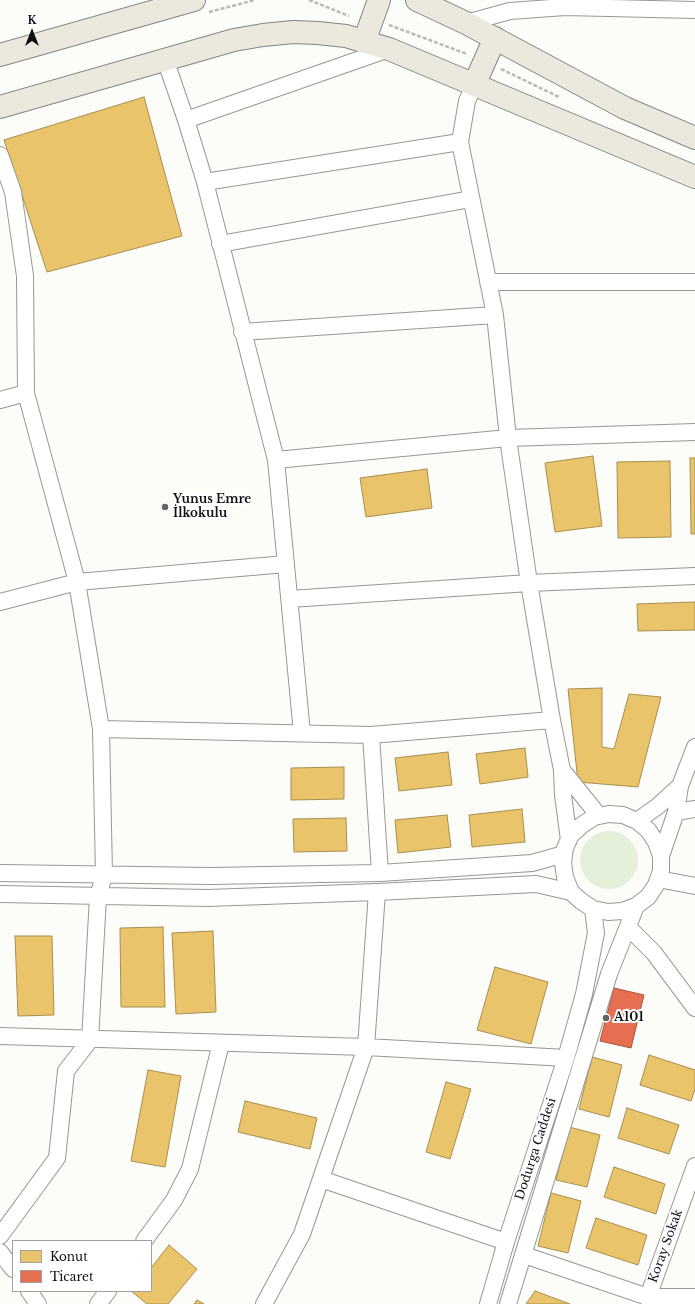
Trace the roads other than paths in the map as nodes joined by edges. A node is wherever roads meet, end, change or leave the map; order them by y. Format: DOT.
graph roads {
  1 [pos="194,0"];
  2 [pos="379,0"];
  3 [pos="418,0"];
  4 [pos="631,4"];
  5 [pos="695,10"];
  6 [pos="466,23"];
  7 [pos="495,38"];
  8 [pos="364,42"];
  9 [pos="389,49"];
  10 [pos="0,55"];
  11 [pos="164,59"];
  12 [pos="474,85"];
  13 [pos="0,107"];
  14 [pos="186,120"];
  15 [pos="695,138"];
  16 [pos="460,142"];
  17 [pos="0,155"];
  18 [pos="695,177"];
  19 [pos="205,182"];
  20 [pos="471,199"];
  21 [pos="220,244"];
  22 [pos="488,282"];
  23 [pos="695,282"];
  24 [pos="495,315"];
  25 [pos="242,332"];
  26 [pos="26,393"];
  27 [pos="0,400"];
  28 [pos="695,432"];
  29 [pos="508,438"];
  30 [pos="276,460"];
  31 [pos="286,564"];
  32 [pos="695,576"];
  33 [pos="77,582"];
  34 [pos="529,583"];
  35 [pos="290,599"];
  36 [pos="0,602"];
  37 [pos="552,720"];
  38 [pos="101,729"];
  39 [pos="302,733"];
  40 [pos="371,735"];
  41 [pos="695,747"];
  42 [pos="562,770"];
  43 [pos="680,786"];
  44 [pos="695,809"];
  45 [pos="676,812"];
  46 [pos="599,816"];
  47 [pos="637,821"];
  48 [pos="566,847"];
  49 [pos="661,856"];
  50 [pos="0,873"];
  51 [pos="380,873"];
  52 [pos="104,875"];
  53 [pos="658,879"];
  54 [pos="695,886"];
  55 [pos="377,892"];
  56 [pos="571,892"];
  57 [pos="0,894"];
  58 [pos="98,897"];
  59 [pos="636,906"];
  60 [pos="593,909"];
  61 [pos="628,927"];
  62 [pos="694,1004"];
  63 [pos="0,1036"];
  64 [pos="90,1040"];
  65 [pos="221,1042"];
  66 [pos="366,1047"];
  67 [pos="566,1058"];
  68 [pos="695,1166"];
  69 [pos="321,1179"];
  70 [pos="0,1236"];
  71 [pos="145,1240"];
  72 [pos="506,1242"];
  73 [pos="0,1252"];
  74 [pos="524,1255"];
  75 [pos="12,1269"];
  76 [pos="30,1292"];
  77 [pos="107,1292"];
  78 [pos="695,1297"];
  79 [pos="649,1300"];
  80 [pos="38,1304"];
  81 [pos="98,1304"];
  82 [pos="264,1304"];
  83 [pos="488,1304"];
  84 [pos="508,1304"];
  1 -- 10 [label="main road"];
  2 -- 8 [label="main road"];
  3 -- 6 [label="main road"];
  4 -- 5 [label="street"];
  4 -- 6 [label="street"];
  6 -- 7 [label="main road"];
  7 -- 12 [label="main road"];
  7 -- 15 [label="main road"];
  8 -- 9 [label="main road"];
  8 -- 11 [label="main road"];
  9 -- 12 [label="main road"];
  9 -- 14 [label="street"];
  11 -- 13 [label="main road"];
  11 -- 14 [label="street"];
  12 -- 16 [label="street"];
  12 -- 18 [label="main road"];
  14 -- 19 [label="street"];
  16 -- 19 [label="street"];
  16 -- 20 [label="street"];
  17 -- 26 [label="street"];
  19 -- 21 [label="street"];
  20 -- 21 [label="street"];
  20 -- 22 [label="street"];
  21 -- 25 [label="street"];
  22 -- 23 [label="street"];
  22 -- 24 [label="street"];
  24 -- 25 [label="street"];
  24 -- 29 [label="street"];
  25 -- 30 [label="street"];
  26 -- 27 [label="street"];
  26 -- 33 [label="street"];
  28 -- 29 [label="street"];
  29 -- 30 [label="street"];
  29 -- 34 [label="street"];
  30 -- 31 [label="street"];
  31 -- 33 [label="street"];
  31 -- 35 [label="street"];
  32 -- 34 [label="street"];
  33 -- 36 [label="street"];
  33 -- 38 [label="street"];
  34 -- 35 [label="street"];
  34 -- 37 [label="street"];
  35 -- 39 [label="street"];
  37 -- 40 [label="street"];
  37 -- 42 [label="street"];
  38 -- 39 [label="street"];
  38 -- 52 [label="street"];
  39 -- 40 [label="street"];
  40 -- 51 [label="street"];
  41 -- 43 [label="street"];
  42 -- 46 [label="street"];
  42 -- 48 [label="street"];
  43 -- 45 [label="street"];
  43 -- 47 [label="street"];
  44 -- 45 [label="street"];
  45 -- 49 [label="street"];
  46 -- 47 [label="street"];
  46 -- 48 [label="street"];
  47 -- 49 [label="street"];
  48 -- 51 [label="street"];
  48 -- 56 [label="street"];
  49 -- 53 [label="street"];
  50 -- 52 [label="street"];
  51 -- 52 [label="street"];
  52 -- 58 [label="street"];
  53 -- 54 [label="street"];
  53 -- 59 [label="street"];
  55 -- 56 [label="street"];
  55 -- 58 [label="street"];
  55 -- 66 [label="street"];
  56 -- 60 [label="street"];
  57 -- 58 [label="street"];
  58 -- 64 [label="street"];
  59 -- 60 [label="street"];
  59 -- 61 [label="street"];
  60 -- 67 [label="street, Dodurga Caddesi"];
  61 -- 62 [label="street"];
  61 -- 74 [label="street"];
  63 -- 64 [label="street"];
  64 -- 65 [label="street"];
  64 -- 70 [label="street"];
  65 -- 66 [label="street"];
  65 -- 71 [label="street"];
  66 -- 67 [label="street"];
  66 -- 69 [label="street"];
  67 -- 72 [label="street, Dodurga Caddesi"];
  68 -- 79 [label="street, Koray Sokak"];
  69 -- 72 [label="street"];
  69 -- 82 [label="street"];
  72 -- 83 [label="street, Dodurga Caddesi"];
  73 -- 75 [label="street"];
  74 -- 79 [label="street"];
  74 -- 84 [label="street"];
  76 -- 80 [label="street"];
  77 -- 81 [label="street"];
  78 -- 79 [label="street"];
}
